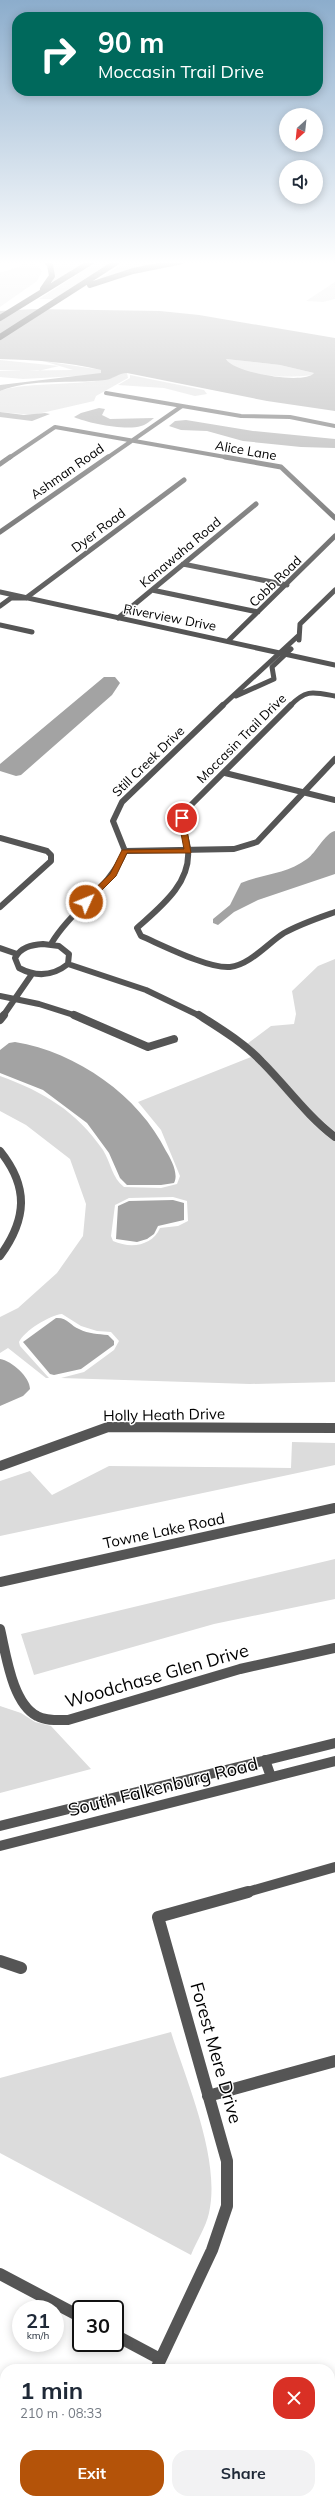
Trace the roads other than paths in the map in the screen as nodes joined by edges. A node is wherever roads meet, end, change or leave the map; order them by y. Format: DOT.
graph roads {
  1 [pos="106,393"];
  2 [pos="182,406"];
  3 [pos="335,426"];
  4 [pos="129,441"];
  5 [pos="0,464"];
  6 [pos="184,480"];
  7 [pos="256,504"];
  8 [pos="335,518"];
  9 [pos="0,532"];
  10 [pos="335,536"];
  11 [pos="183,564"];
  12 [pos="287,585"];
  13 [pos="152,590"];
  14 [pos="335,590"];
  15 [pos="0,592"];
  16 [pos="26,598"];
  17 [pos="0,606"];
  18 [pos="258,612"];
  19 [pos="118,618"];
  20 [pos="0,625"];
  21 [pos="32,632"];
  22 [pos="298,636"];
  23 [pos="229,640"];
  24 [pos="280,652"];
  25 [pos="287,653"];
  26 [pos="335,665"];
  27 [pos="250,679"];
  28 [pos="264,684"];
  29 [pos="335,696"];
  30 [pos="230,699"];
  31 [pos="335,759"];
  32 [pos="224,773"];
  33 [pos="305,792"];
  34 [pos="335,800"];
  35 [pos="0,838"];
  36 [pos="125,851"];
  37 [pos="188,851"];
  38 [pos="0,907"];
  39 [pos="335,912"];
  40 [pos="51,944"];
  41 [pos="0,948"];
  42 [pos="17,954"];
  43 [pos="68,964"];
  44 [pos="32,974"];
  45 [pos="0,996"];
  46 [pos="16,998"];
  47 [pos="0,1020"];
  48 [pos="174,1039"];
  49 [pos="335,1137"];
  50 [pos="0,1151"];
  51 [pos="0,1256"];
  52 [pos="335,1428"];
  53 [pos="0,1466"];
  54 [pos="335,1508"];
  55 [pos="0,1582"];
  56 [pos="0,1629"];
  57 [pos="335,1648"];
  58 [pos="335,1743"];
  59 [pos="266,1760"];
  60 [pos="335,1761"];
  61 [pos="271,1777"];
  62 [pos="0,1826"];
  63 [pos="0,1846"];
  64 [pos="335,1867"];
  65 [pos="0,1961"];
  66 [pos="22,1968"];
  67 [pos="335,2061"];
  68 [pos="208,2096"];
  69 [pos="0,2274"];
  70 [pos="72,2312"];
  71 [pos="124,2341"];
  72 [pos="158,2364"];
  1 -- 2 [label="street"];
  2 -- 3 [label="street"];
  2 -- 4 [label="street, Ashman Road"];
  4 -- 5 [label="street, Alice Lane"];
  4 -- 8 [label="street, Alice Lane"];
  4 -- 9 [label="street, Ashman Road"];
  6 -- 16 [label="street, Dyer Road"];
  7 -- 11 [label="street, Kanawaha Road"];
  10 -- 12 [label="street, Cobb Road"];
  11 -- 12 [label="street"];
  11 -- 13 [label="street, Kanawaha Road"];
  12 -- 18 [label="street, Cobb Road"];
  13 -- 18 [label="street"];
  13 -- 19 [label="street, Kanawaha Road"];
  14 -- 22 [label="street"];
  15 -- 16 [label="street, Riverview Drive"];
  16 -- 17 [label="street"];
  16 -- 19 [label="street, Riverview Drive"];
  18 -- 23 [label="street, Cobb Road"];
  19 -- 23 [label="street, Riverview Drive"];
  20 -- 21 [label="street"];
  22 -- 24 [label="street, Still Creek Drive"];
  22 -- 25 [label="street"];
  23 -- 24 [label="street, Riverview Drive"];
  24 -- 25 [label="street, Riverview Drive"];
  24 -- 27 [label="street, Still Creek Drive"];
  25 -- 26 [label="street, Riverview Drive"];
  25 -- 28 [label="street"];
  27 -- 28 [label="street"];
  27 -- 30 [label="street, Still Creek Drive"];
  28 -- 30 [label="street, Still Creek Drive"];
  29 -- 32 [label="street, Moccasin Trail Drive"];
  30 -- 36 [label="street, Still Creek Drive"];
  31 -- 33 [label="street"];
  32 -- 33 [label="street"];
  32 -- 37 [label="street, Moccasin Trail Drive"];
  33 -- 34 [label="street"];
  33 -- 37 [label="street"];
  35 -- 38 [label="street"];
  36 -- 37 [label="street"];
  36 -- 40 [label="street"];
  37 -- 39 [label="street, Moccasin Trail Drive"];
  40 -- 42 [label="street"];
  40 -- 43 [label="street"];
  41 -- 42 [label="street"];
  42 -- 44 [label="street"];
  43 -- 44 [label="street"];
  43 -- 49 [label="street"];
  44 -- 46 [label="street"];
  45 -- 46 [label="street"];
  46 -- 47 [label="street"];
  46 -- 48 [label="street"];
  50 -- 51 [label="street"];
  52 -- 53 [label="street, Holly Heath Drive"];
  54 -- 55 [label="street, Towne Lake Road"];
  56 -- 57 [label="street, Woodchase Glen Drive"];
  58 -- 59 [label="street, South Falkenburg Road"];
  59 -- 61 [label="street"];
  59 -- 62 [label="street, South Falkenburg Road"];
  60 -- 61 [label="street, South Falkenburg Road"];
  61 -- 63 [label="street, South Falkenburg Road"];
  64 -- 68 [label="street, Forest Mere Drive"];
  65 -- 66 [label="street"];
  67 -- 68 [label="street"];
  68 -- 72 [label="street, Forest Mere Drive"];
  69 -- 70 [label="street"];
  71 -- 72 [label="street"];
}
